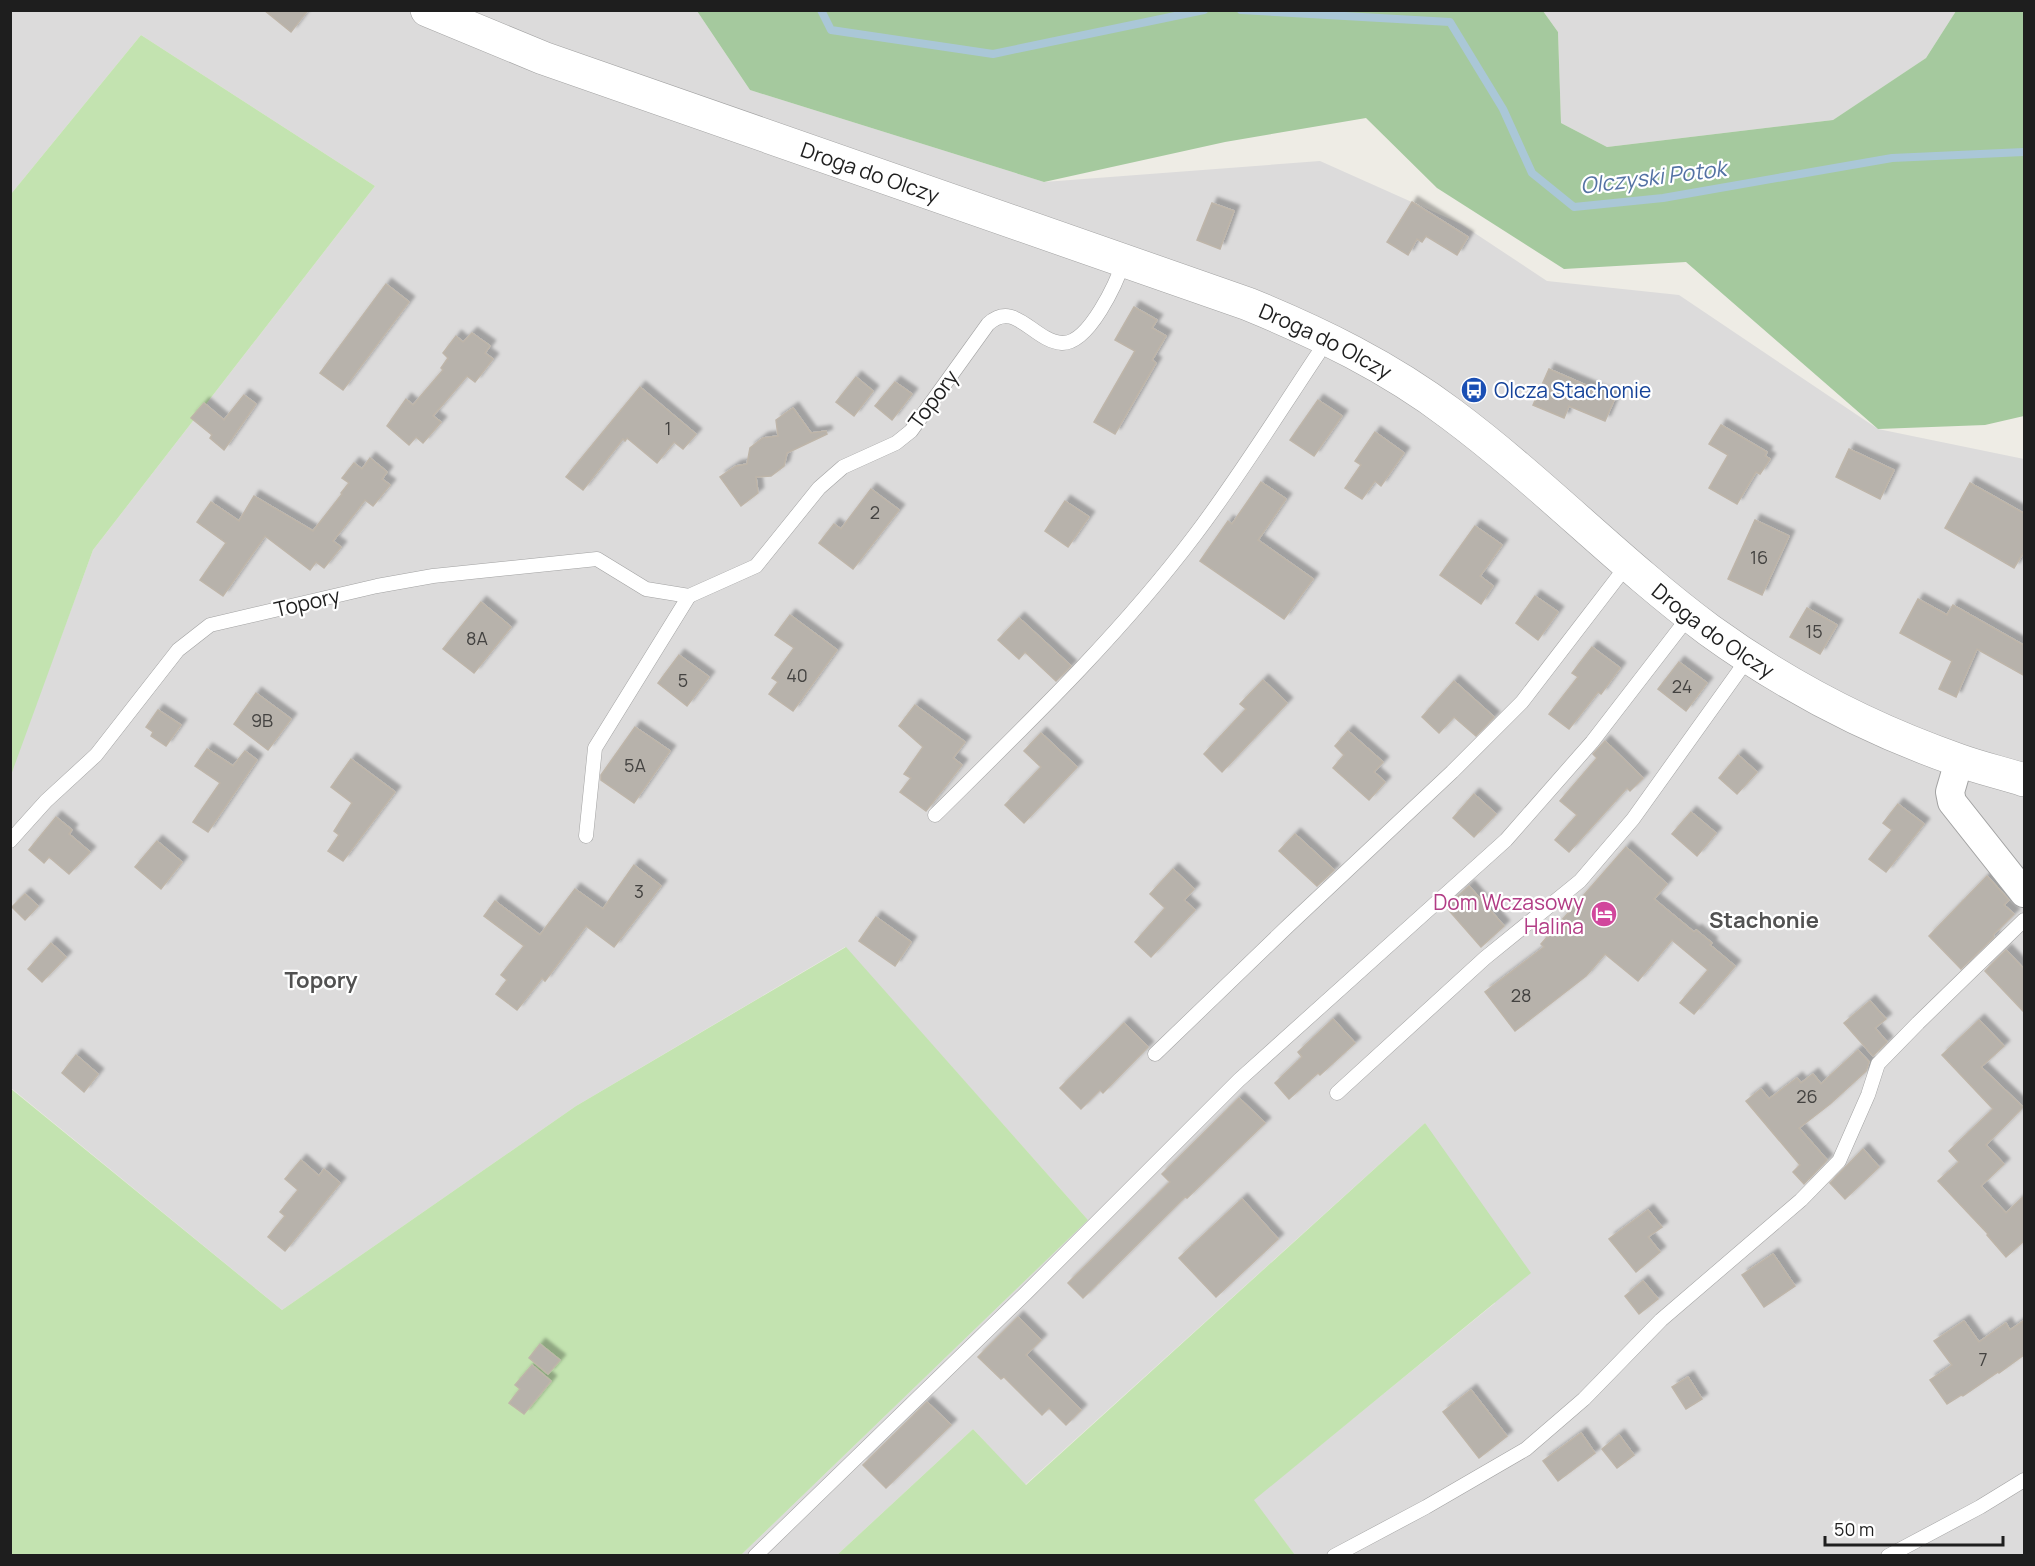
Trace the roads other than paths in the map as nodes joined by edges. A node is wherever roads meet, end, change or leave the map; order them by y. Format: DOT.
graph roads {
  1 [pos="427,10"];
  2 [pos="1124,260"];
  3 [pos="1324,338"];
  4 [pos="1628,564"];
  5 [pos="689,596"];
  6 [pos="1690,615"];
  7 [pos="1749,657"];
  8 [pos="1959,761"];
  9 [pos="2025,780"];
  10 [pos="935,815"];
  11 [pos="586,836"];
  12 [pos="10,841"];
  13 [pos="2025,893"];
  14 [pos="2025,920"];
  15 [pos="1155,1054"];
  16 [pos="1337,1093"];
  17 [pos="2025,1480"];
  18 [pos="755,1556"];
  19 [pos="1334,1556"];
  20 [pos="1888,1556"];
  1 -- 2 [label="street, Droga do Olczy"];
  2 -- 3 [label="street, Droga do Olczy"];
  2 -- 5 [label="lane, Topory"];
  3 -- 4 [label="street, Droga do Olczy"];
  3 -- 10 [label="lane"];
  4 -- 6 [label="street, Droga do Olczy"];
  4 -- 15 [label="lane"];
  5 -- 11 [label="lane"];
  5 -- 12 [label="lane, Topory"];
  6 -- 7 [label="street, Droga do Olczy"];
  6 -- 18 [label="lane"];
  7 -- 8 [label="street, Droga do Olczy"];
  7 -- 16 [label="lane"];
  8 -- 9 [label="street, Droga do Olczy"];
  8 -- 13 [label="street"];
  14 -- 19 [label="lane"];
  17 -- 20 [label="lane"];
}
